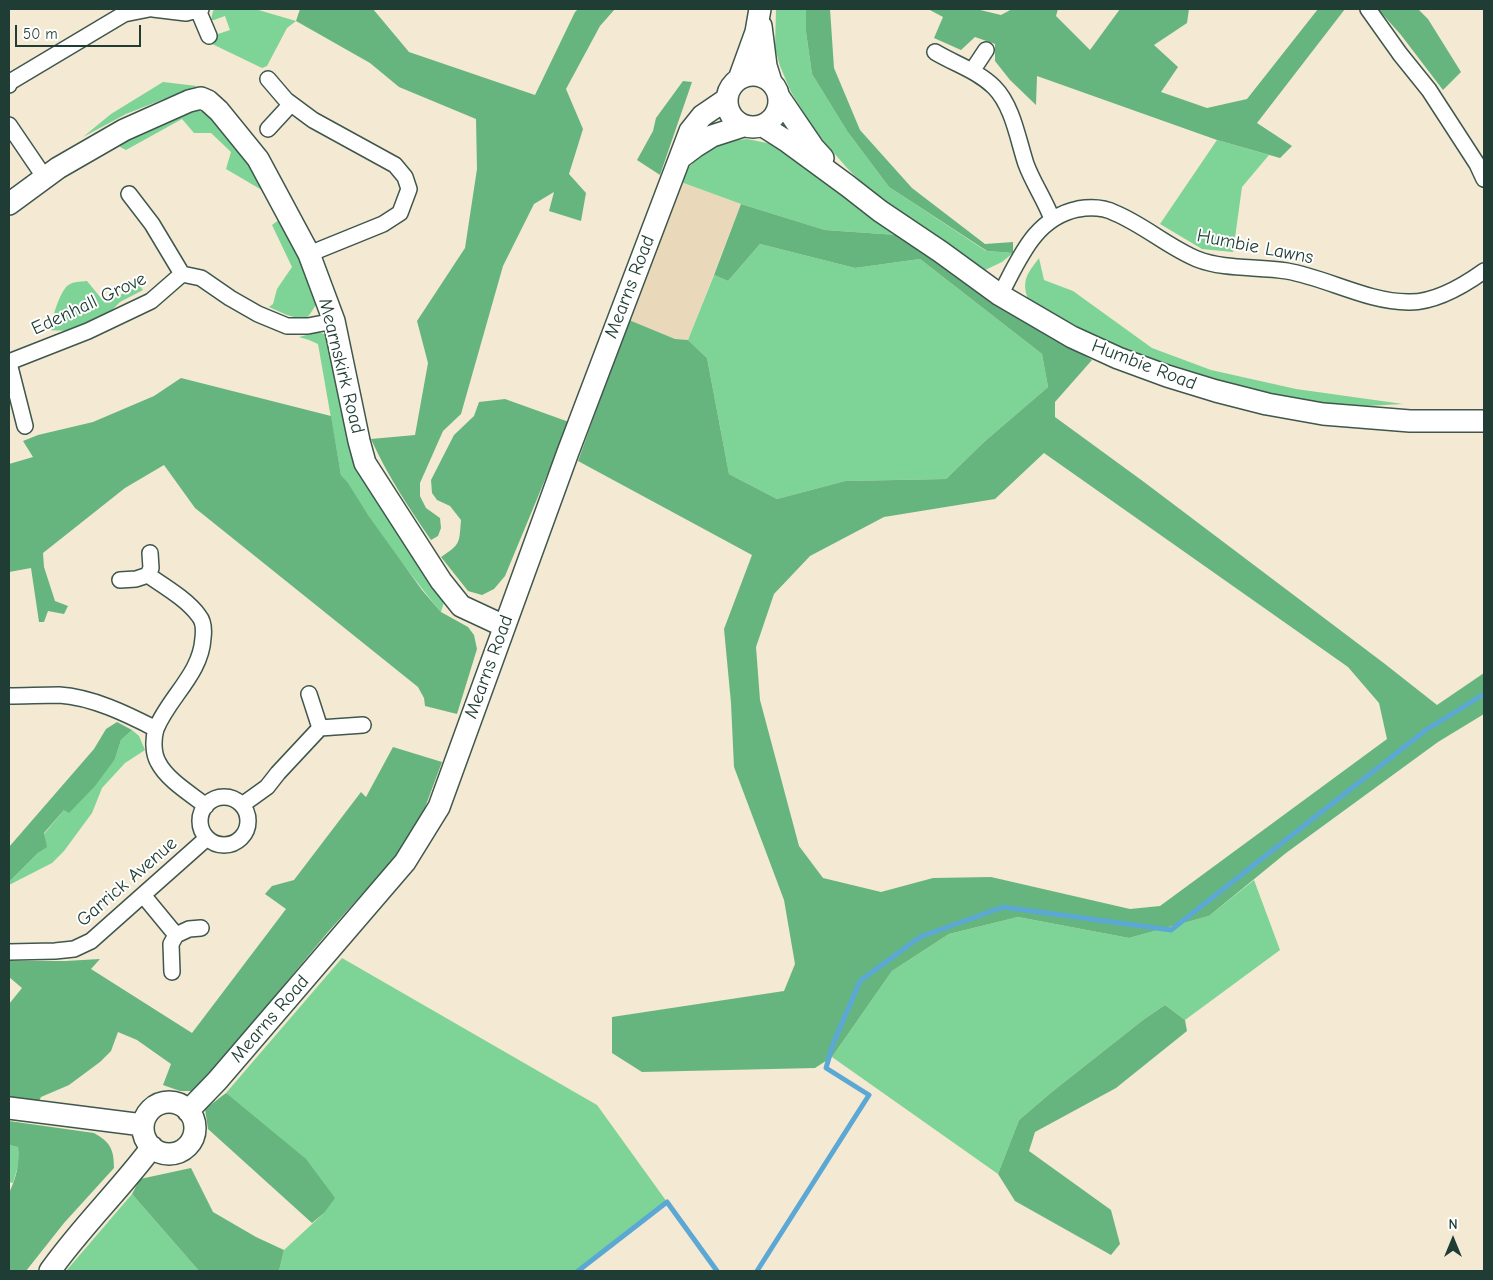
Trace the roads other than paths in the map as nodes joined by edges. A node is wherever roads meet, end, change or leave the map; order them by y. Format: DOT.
graph roads {
  1 [pos="149,9"];
  2 [pos="153,9"];
  3 [pos="200,9"];
  4 [pos="1368,9"];
  5 [pos="760,11"];
  6 [pos="209,36"];
  7 [pos="986,50"];
  8 [pos="935,52"];
  9 [pos="972,71"];
  10 [pos="268,79"];
  11 [pos="739,79"];
  12 [pos="9,85"];
  13 [pos="775,89"];
  14 [pos="727,99"];
  15 [pos="292,104"];
  16 [pos="9,125"];
  17 [pos="753,126"];
  18 [pos="268,129"];
  19 [pos="680,158"];
  20 [pos="45,178"];
  21 [pos="1484,179"];
  22 [pos="848,186"];
  23 [pos="129,194"];
  24 [pos="9,204"];
  25 [pos="1052,219"];
  26 [pos="309,254"];
  27 [pos="1484,271"];
  28 [pos="182,274"];
  29 [pos="1000,295"];
  30 [pos="334,322"];
  31 [pos="9,363"];
  32 [pos="1484,421"];
  33 [pos="25,426"];
  34 [pos="150,553"];
  35 [pos="148,575"];
  36 [pos="120,580"];
  37 [pos="504,626"];
  38 [pos="309,694"];
  39 [pos="9,696"];
  40 [pos="363,726"];
  41 [pos="320,728"];
  42 [pos="156,729"];
  43 [pos="242,805"];
  44 [pos="206,806"];
  45 [pos="207,838"];
  46 [pos="143,895"];
  47 [pos="201,928"];
  48 [pos="176,935"];
  49 [pos="9,952"];
  50 [pos="172,972"];
  51 [pos="9,1108"];
  52 [pos="188,1111"];
  53 [pos="143,1125"];
  54 [pos="152,1147"];
  55 [pos="50,1271"];
  1 -- 12 [label="street"];
  2 -- 3 [label="street"];
  3 -- 6 [label="street"];
  4 -- 21 [label="street"];
  5 -- 11 [label="street"];
  5 -- 13 [label="street"];
  7 -- 9 [label="street"];
  8 -- 9 [label="street"];
  9 -- 25 [label="street"];
  10 -- 15 [label="street"];
  11 -- 13 [label="street"];
  11 -- 14 [label="street"];
  13 -- 17 [label="street"];
  13 -- 22 [label="street, Humbie Road"];
  14 -- 17 [label="street"];
  14 -- 19 [label="street, Mearns Road"];
  15 -- 18 [label="street"];
  15 -- 26 [label="street"];
  16 -- 20 [label="street"];
  17 -- 19 [label="street"];
  17 -- 22 [label="street, Humbie Road"];
  19 -- 37 [label="street, Mearns Road"];
  20 -- 24 [label="street, Mearnskirk Road"];
  20 -- 26 [label="street, Mearnskirk Road"];
  22 -- 29 [label="street, Humbie Road"];
  23 -- 28 [label="street"];
  25 -- 27 [label="street, Humbie Lawns"];
  25 -- 29 [label="street, Humbie Lawns"];
  26 -- 30 [label="street, Mearnskirk Road"];
  28 -- 30 [label="street"];
  28 -- 31 [label="street, Edenhall Grove"];
  29 -- 32 [label="street, Humbie Road"];
  30 -- 37 [label="street, Mearnskirk Road"];
  31 -- 33 [label="street, Edenhall Grove"];
  34 -- 35 [label="street"];
  35 -- 36 [label="street"];
  35 -- 42 [label="street"];
  37 -- 52 [label="street, Mearns Road"];
  38 -- 41 [label="street"];
  39 -- 42 [label="street"];
  40 -- 41 [label="street"];
  41 -- 43 [label="street"];
  42 -- 44 [label="street"];
  43 -- 44 [label="street"];
  43 -- 45 [label="street"];
  44 -- 45 [label="street"];
  45 -- 46 [label="street, Garrick Avenue"];
  46 -- 48 [label="street"];
  46 -- 49 [label="street, Garrick Avenue"];
  47 -- 48 [label="street"];
  48 -- 50 [label="street"];
  51 -- 53 [label="street"];
  52 -- 53 [label="street"];
  52 -- 54 [label="street"];
  53 -- 54 [label="street"];
  54 -- 55 [label="street"];
}
